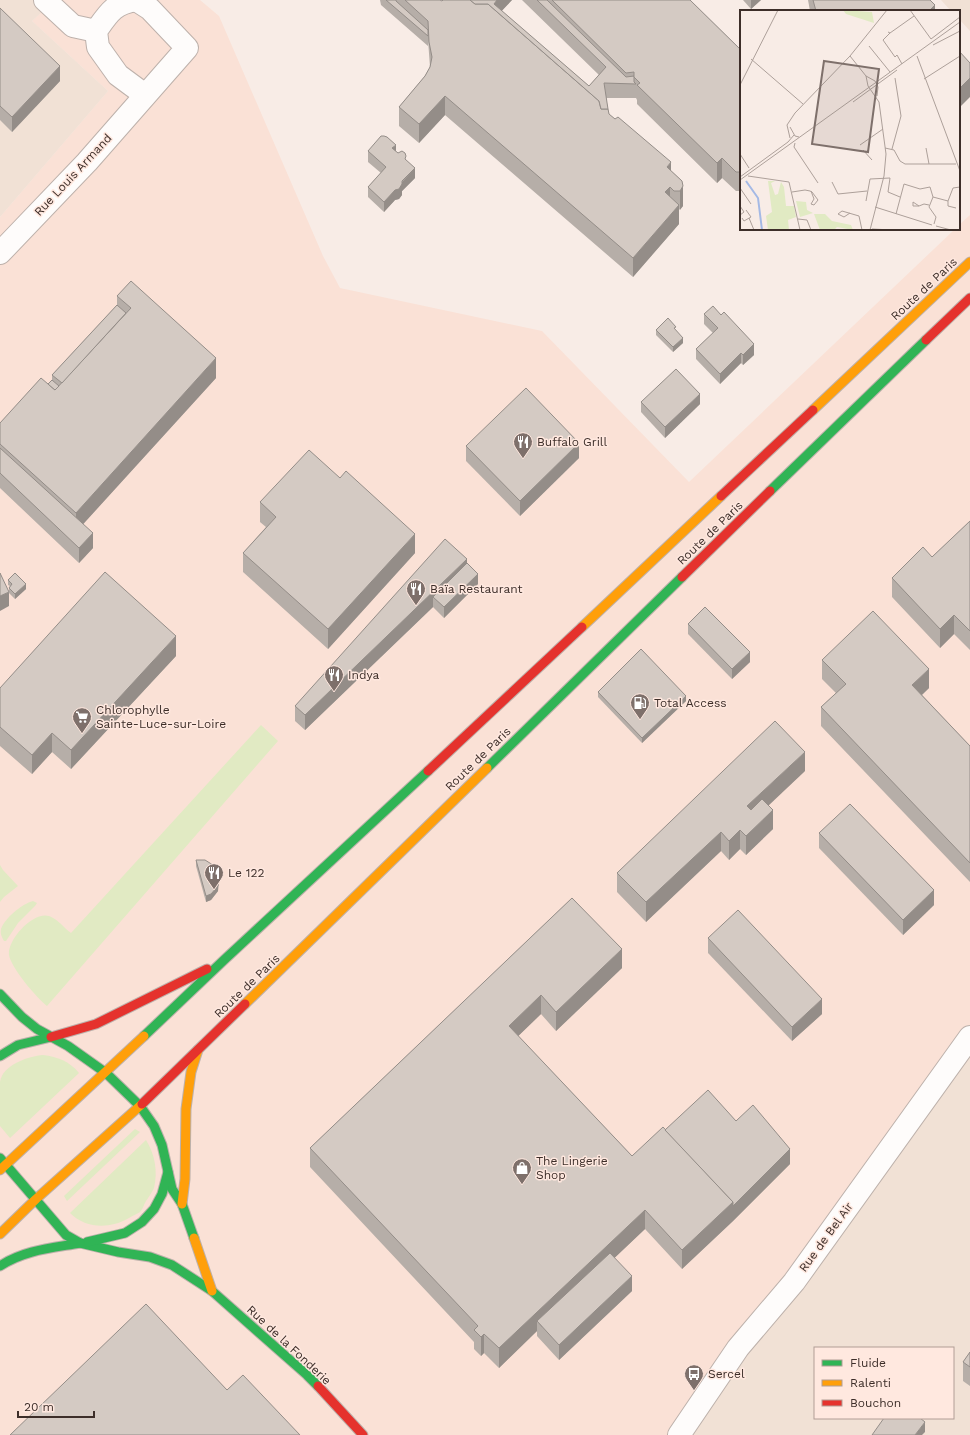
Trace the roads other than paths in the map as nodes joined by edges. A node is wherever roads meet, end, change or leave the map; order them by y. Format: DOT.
graph roads {
  1 [pos="45,0"];
  2 [pos="136,0"];
  3 [pos="96,31"];
  4 [pos="145,96"];
  5 [pos="0,253"];
  6 [pos="970,262"];
  7 [pos="970,298"];
  8 [pos="224,960"];
  9 [pos="0,994"];
  10 [pos="51,1036"];
  11 [pos="970,1037"];
  12 [pos="198,1050"];
  13 [pos="0,1056"];
  14 [pos="106,1073"];
  15 [pos="140,1106"];
  16 [pos="2,1164"];
  17 [pos="168,1172"];
  18 [pos="36,1199"];
  19 [pos="182,1204"];
  20 [pos="0,1234"];
  21 [pos="80,1243"];
  22 [pos="0,1266"];
  23 [pos="212,1291"];
  24 [pos="363,1435"];
  25 [pos="679,1435"];
  1 -- 3 [label="street"];
  2 -- 3 [label="street"];
  2 -- 4 [label="street"];
  3 -- 4 [label="street"];
  4 -- 5 [label="street, Rue Louis Armand"];
  6 -- 8 [label="main road, Route de Paris"];
  7 -- 12 [label="main road, Route de Paris"];
  8 -- 10 [label="main road"];
  8 -- 14 [label="main road, Route de Paris"];
  9 -- 10 [label="main road"];
  10 -- 13 [label="main road"];
  10 -- 14 [label="main road"];
  11 -- 25 [label="street, Rue de Bel Air"];
  12 -- 15 [label="main road, Route de Paris"];
  12 -- 19 [label="main road"];
  14 -- 15 [label="main road"];
  14 -- 16 [label="main road, Route de Paris"];
  15 -- 17 [label="main road"];
  15 -- 18 [label="main road, Route de Paris"];
  16 -- 18 [label="main road"];
  17 -- 19 [label="main road"];
  17 -- 21 [label="main road"];
  18 -- 20 [label="main road, Route de Paris"];
  18 -- 21 [label="main road"];
  19 -- 23 [label="main road"];
  21 -- 22 [label="main road"];
  21 -- 23 [label="main road, Rue de la Fonderie"];
  23 -- 24 [label="main road, Rue de la Fonderie"];
}
